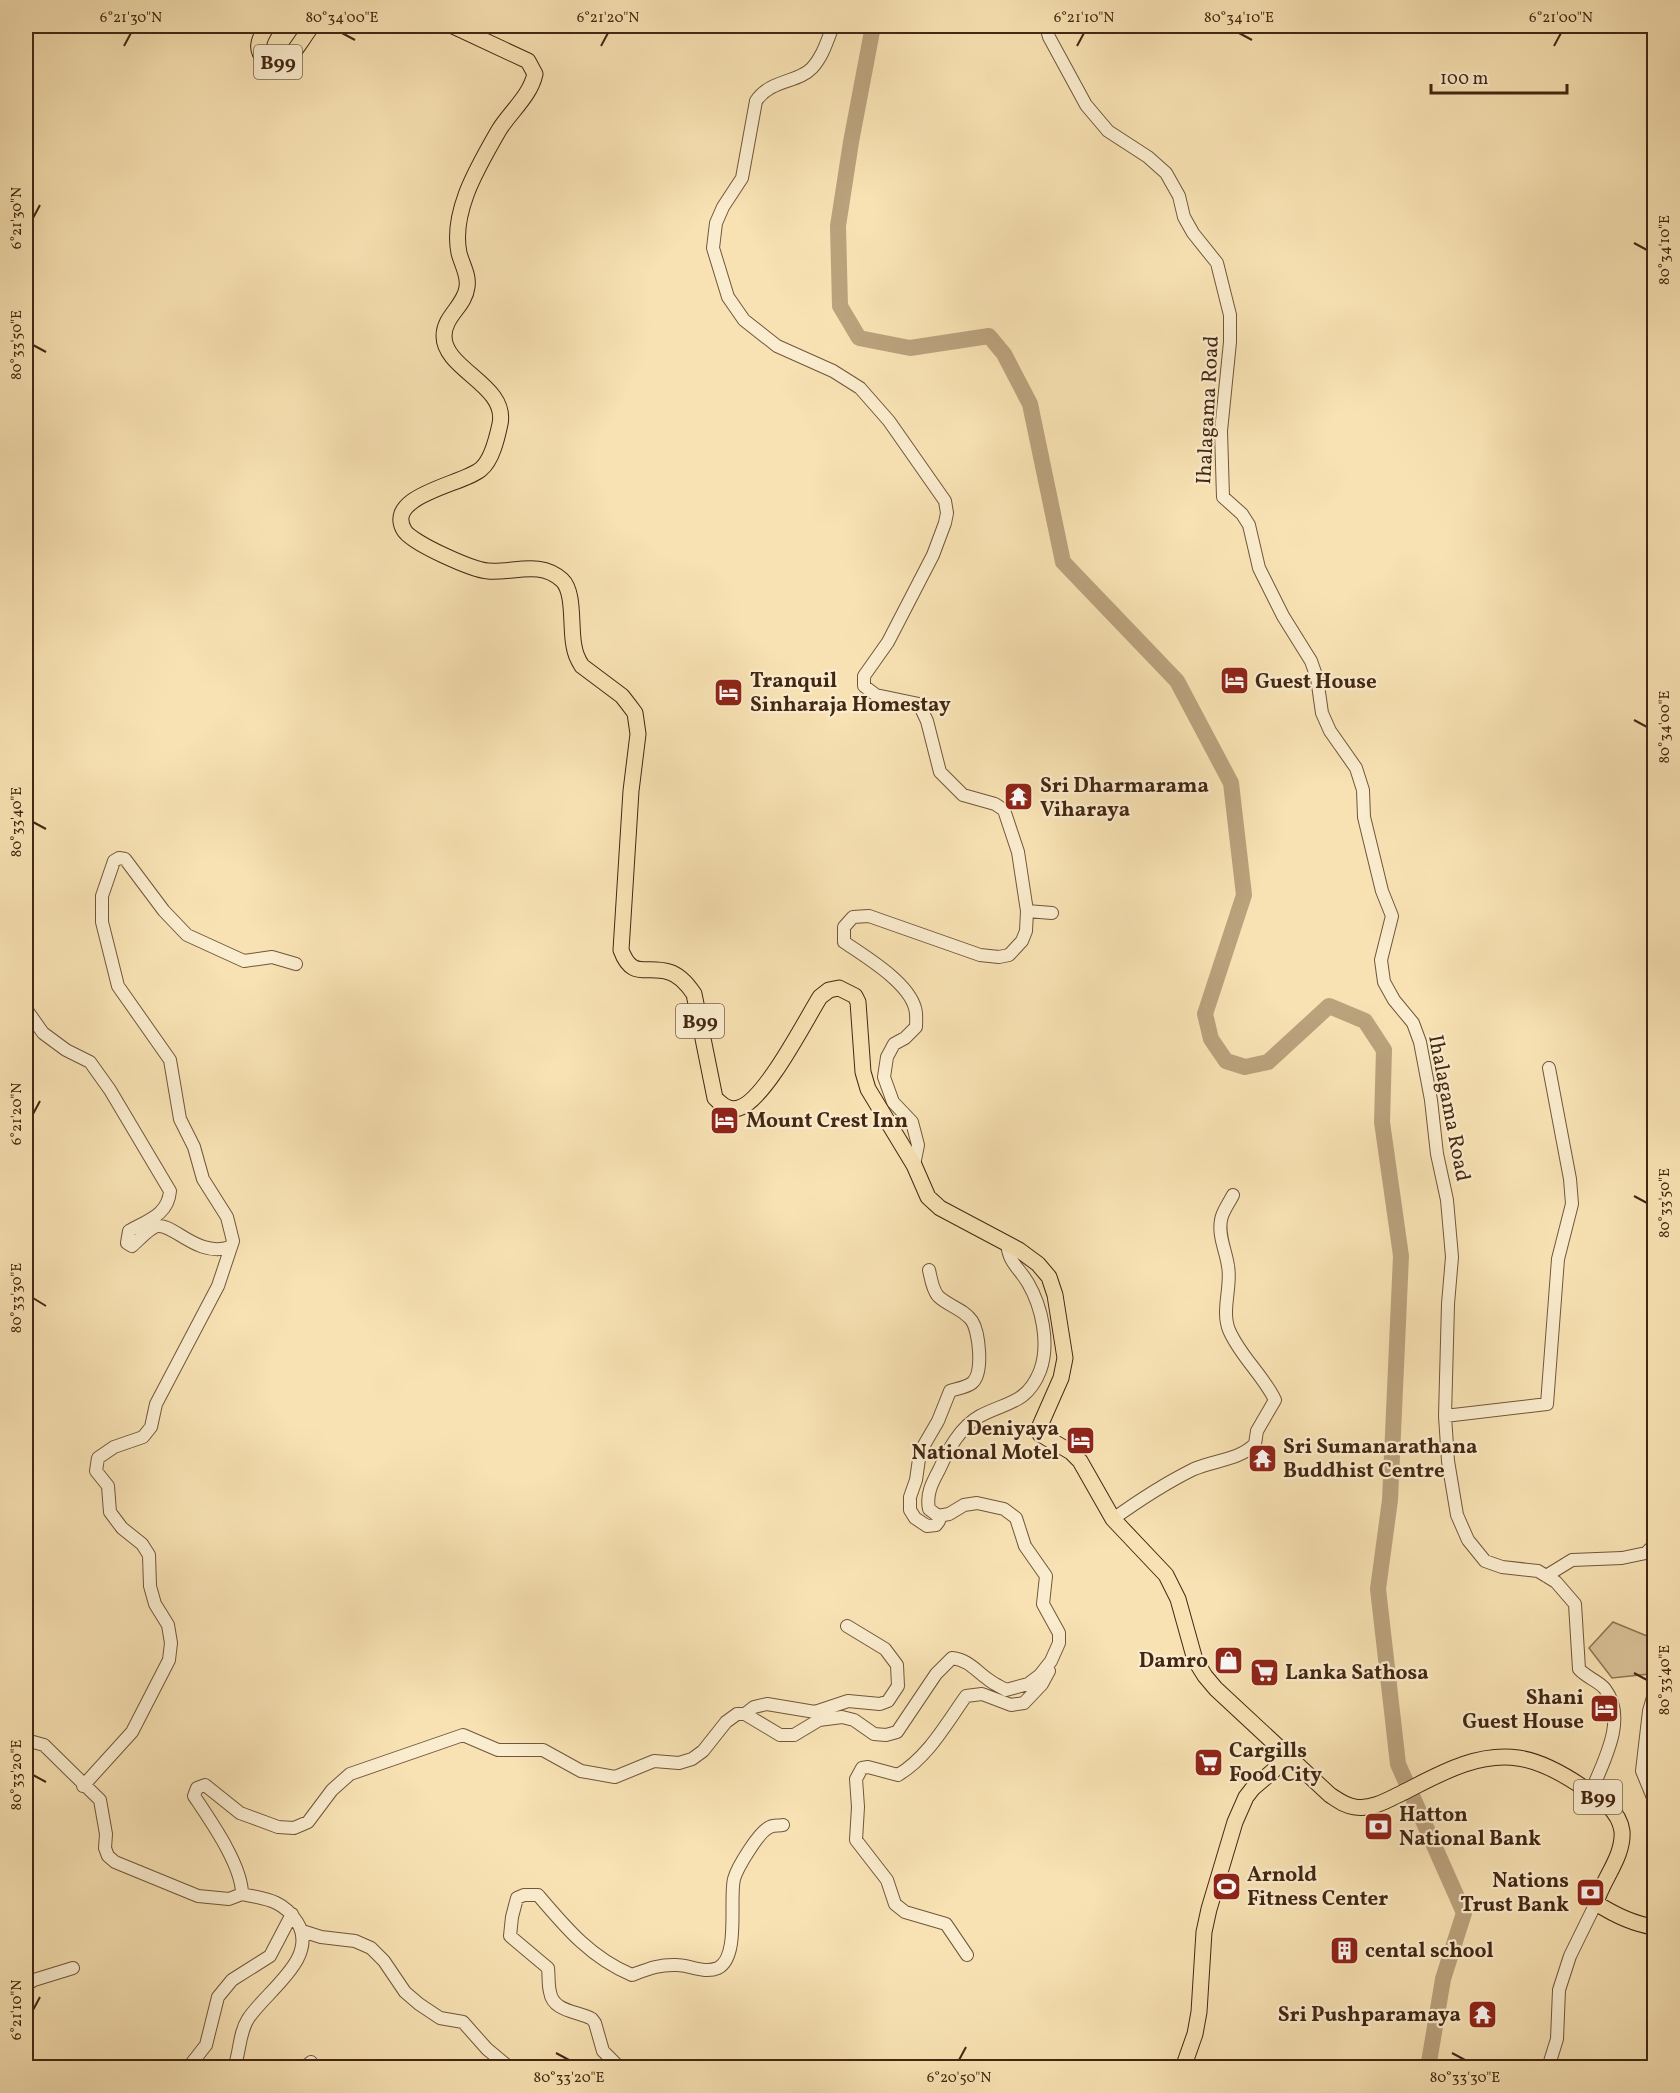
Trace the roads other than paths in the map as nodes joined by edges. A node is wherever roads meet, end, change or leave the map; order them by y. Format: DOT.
graph roads {
  1 [pos="267,26"];
  2 [pos="312,26"];
  3 [pos="453,26"];
  4 [pos="832,26"];
  5 [pos="1046,26"];
  6 [pos="1027,910"];
  7 [pos="1052,914"];
  8 [pos="296,964"];
  9 [pos="26,1009"];
  10 [pos="1549,1068"];
  11 [pos="914,1166"];
  12 [pos="1233,1195"];
  13 [pos="1007,1243"];
  14 [pos="230,1247"];
  15 [pos="929,1270"];
  16 [pos="1445,1416"];
  17 [pos="938,1516"];
  18 [pos="1113,1519"];
  19 [pos="1654,1545"];
  20 [pos="1546,1576"];
  21 [pos="847,1626"];
  22 [pos="1051,1661"];
  23 [pos="1654,1694"];
  24 [pos="745,1714"];
  25 [pos="26,1740"];
  26 [pos="1286,1755"];
  27 [pos="83,1786"];
  28 [pos="1591,1792"];
  29 [pos="1654,1800"];
  30 [pos="783,1825"];
  31 [pos="242,1894"];
  32 [pos="1596,1904"];
  33 [pos="292,1914"];
  34 [pos="1654,1927"];
  35 [pos="302,1931"];
  36 [pos="968,1955"];
  37 [pos="73,1968"];
  38 [pos="26,1985"];
  39 [pos="188,2067"];
  40 [pos="234,2067"];
  41 [pos="510,2067"];
  42 [pos="620,2067"];
  43 [pos="1183,2067"];
  44 [pos="1548,2067"];
  1 -- 2 [label="main road, B99"];
  3 -- 11 [label="main road, B99"];
  4 -- 6 [label="street"];
  5 -- 16 [label="street, Ihalagama Road"];
  6 -- 7 [label="street"];
  6 -- 11 [label="street"];
  8 -- 14 [label="street"];
  9 -- 14 [label="street"];
  10 -- 16 [label="street"];
  11 -- 13 [label="main road, B99"];
  12 -- 18 [label="street"];
  13 -- 17 [label="street"];
  13 -- 18 [label="main road, B99"];
  14 -- 27 [label="street"];
  15 -- 17 [label="street"];
  16 -- 20 [label="street, Ihalagama Road"];
  17 -- 22 [label="street"];
  18 -- 26 [label="main road, B99"];
  19 -- 20 [label="street"];
  20 -- 28 [label="street, Ihalagama Road"];
  21 -- 24 [label="street"];
  22 -- 24 [label="street"];
  22 -- 36 [label="street"];
  23 -- 29 [label="street"];
  24 -- 31 [label="street"];
  25 -- 27 [label="street"];
  26 -- 28 [label="main road, B99"];
  26 -- 43 [label="main road"];
  27 -- 31 [label="street"];
  28 -- 32 [label="main road, B99"];
  30 -- 42 [label="street"];
  31 -- 33 [label="street"];
  32 -- 34 [label="main road"];
  32 -- 44 [label="street"];
  33 -- 35 [label="street"];
  33 -- 39 [label="street"];
  35 -- 40 [label="street"];
  35 -- 41 [label="street"];
  37 -- 38 [label="street"];
}
